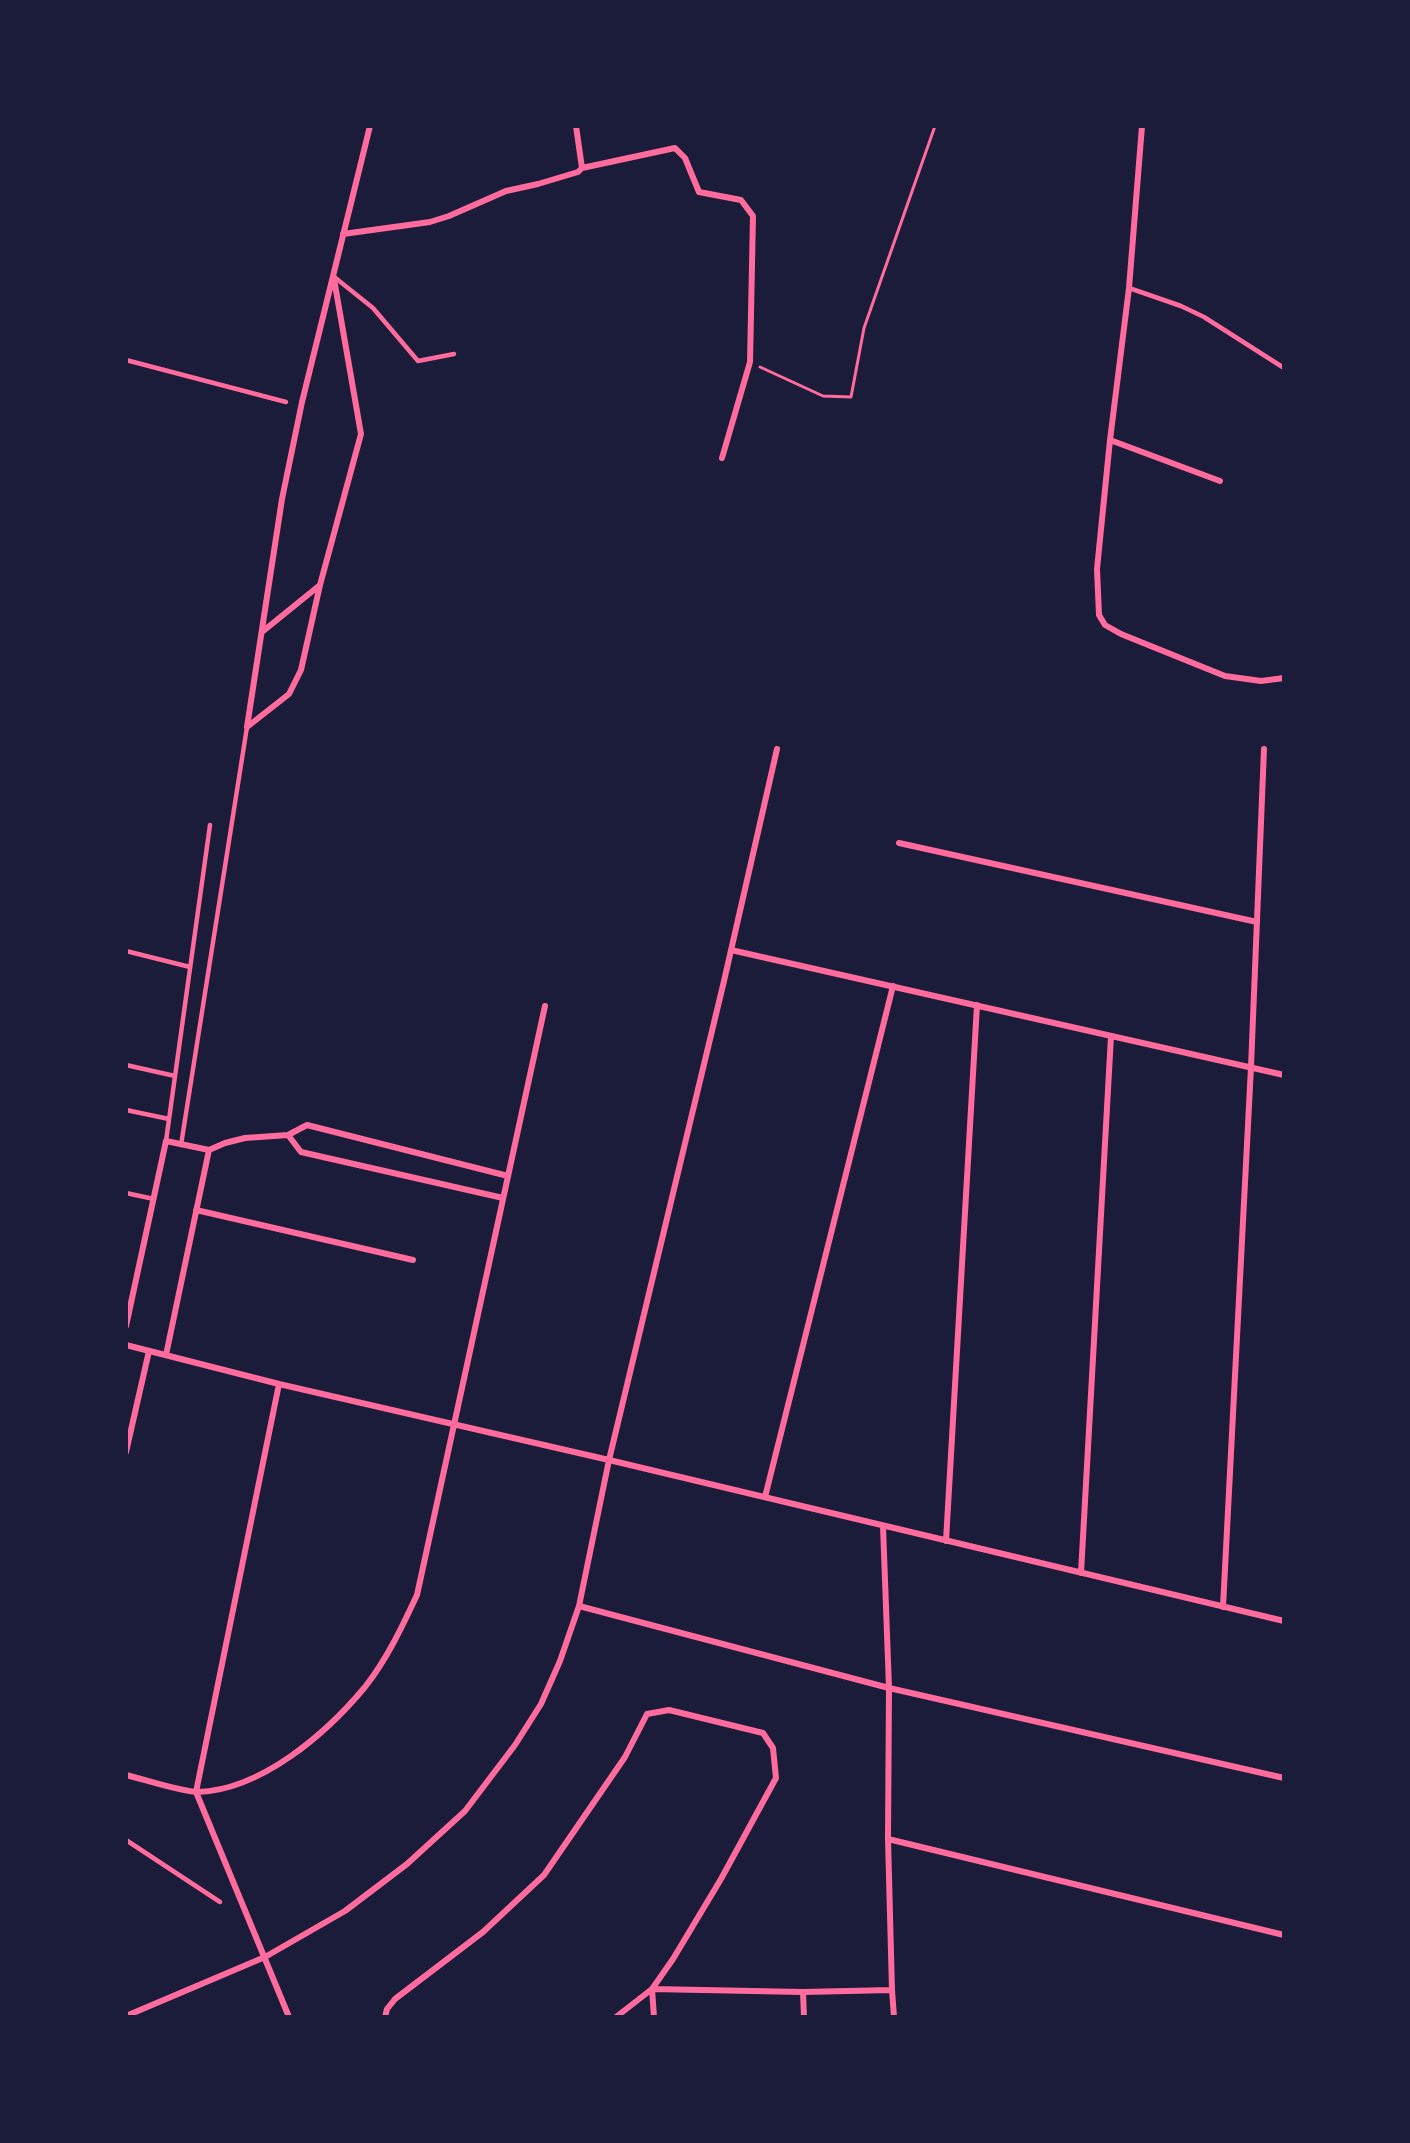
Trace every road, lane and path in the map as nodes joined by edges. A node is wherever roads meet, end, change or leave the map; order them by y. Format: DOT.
graph roads {
  1 [pos="370,126"];
  2 [pos="576,126"];
  3 [pos="935,126"];
  4 [pos="1142,126"];
  5 [pos="582,168"];
  6 [pos="343,234"];
  7 [pos="333,276"];
  8 [pos="1129,288"];
  9 [pos="454,354"];
  10 [pos="126,360"];
  11 [pos="750,362"];
  12 [pos="1284,368"];
  13 [pos="286,402"];
  14 [pos="1110,440"];
  15 [pos="722,458"];
  16 [pos="1220,481"];
  17 [pos="320,585"];
  18 [pos="261,633"];
  19 [pos="1284,678"];
  20 [pos="247,727"];
  21 [pos="777,749"];
  22 [pos="1264,749"];
  23 [pos="210,825"];
  24 [pos="899,843"];
  25 [pos="1257,922"];
  26 [pos="731,950"];
  27 [pos="126,951"];
  28 [pos="190,967"];
  29 [pos="893,986"];
  30 [pos="977,1005"];
  31 [pos="545,1006"];
  32 [pos="1111,1036"];
  33 [pos="126,1065"];
  34 [pos="1251,1067"];
  35 [pos="1284,1075"];
  36 [pos="175,1076"];
  37 [pos="126,1110"];
  38 [pos="169,1119"];
  39 [pos="288,1135"];
  40 [pos="166,1141"];
  41 [pos="181,1144"];
  42 [pos="209,1150"];
  43 [pos="508,1176"];
  44 [pos="126,1193"];
  45 [pos="503,1198"];
  46 [pos="154,1199"];
  47 [pos="196,1210"];
  48 [pos="413,1260"];
  49 [pos="126,1326"];
  50 [pos="126,1345"];
  51 [pos="149,1351"];
  52 [pos="166,1355"];
  53 [pos="279,1384"];
  54 [pos="454,1425"];
  55 [pos="126,1452"];
  56 [pos="609,1460"];
  57 [pos="765,1497"];
  58 [pos="883,1526"];
  59 [pos="946,1540"];
  60 [pos="1081,1573"];
  61 [pos="579,1606"];
  62 [pos="1223,1607"];
  63 [pos="1284,1621"];
  64 [pos="889,1688"];
  65 [pos="126,1775"];
  66 [pos="1284,1778"];
  67 [pos="196,1792"];
  68 [pos="888,1839"];
  69 [pos="126,1840"];
  70 [pos="220,1902"];
  71 [pos="1284,1935"];
  72 [pos="265,1957"];
  73 [pos="652,1989"];
  74 [pos="892,1990"];
  75 [pos="804,1992"];
  76 [pos="126,2016"];
  77 [pos="289,2017"];
  78 [pos="385,2017"];
  79 [pos="616,2017"];
  80 [pos="654,2017"];
  81 [pos="804,2017"];
  82 [pos="894,2017"];
  1 -- 6 [label="street"];
  2 -- 5 [label="street"];
  3 -- 11 [label="path"];
  4 -- 8 [label="street"];
  5 -- 6 [label="street"];
  5 -- 11 [label="street"];
  6 -- 7 [label="street"];
  7 -- 9 [label="lane"];
  7 -- 17 [label="street"];
  7 -- 18 [label="street"];
  8 -- 12 [label="lane"];
  8 -- 14 [label="street"];
  10 -- 13 [label="lane"];
  11 -- 15 [label="street"];
  14 -- 16 [label="street"];
  14 -- 19 [label="street"];
  17 -- 18 [label="street"];
  17 -- 20 [label="street"];
  18 -- 20 [label="street"];
  20 -- 41 [label="lane"];
  21 -- 26 [label="street"];
  22 -- 25 [label="street"];
  23 -- 28 [label="lane"];
  24 -- 25 [label="street"];
  25 -- 34 [label="street"];
  26 -- 29 [label="street"];
  26 -- 56 [label="street"];
  27 -- 28 [label="lane"];
  28 -- 36 [label="lane"];
  29 -- 30 [label="street"];
  29 -- 57 [label="street"];
  30 -- 32 [label="street"];
  30 -- 59 [label="street"];
  31 -- 43 [label="street"];
  32 -- 34 [label="street"];
  32 -- 60 [label="street"];
  33 -- 36 [label="lane"];
  34 -- 35 [label="street"];
  34 -- 62 [label="street"];
  36 -- 38 [label="lane"];
  37 -- 38 [label="lane"];
  38 -- 40 [label="lane"];
  39 -- 42 [label="street"];
  39 -- 43 [label="street"];
  39 -- 45 [label="street"];
  40 -- 41 [label="street"];
  40 -- 46 [label="street"];
  41 -- 42 [label="street"];
  42 -- 47 [label="street"];
  43 -- 45 [label="street"];
  44 -- 46 [label="lane"];
  45 -- 54 [label="street"];
  46 -- 49 [label="street"];
  47 -- 48 [label="street"];
  47 -- 52 [label="street"];
  50 -- 51 [label="street"];
  51 -- 52 [label="street"];
  51 -- 55 [label="street"];
  52 -- 53 [label="street"];
  53 -- 54 [label="street"];
  53 -- 67 [label="street"];
  54 -- 56 [label="street"];
  54 -- 67 [label="street"];
  56 -- 57 [label="street"];
  56 -- 61 [label="street"];
  57 -- 58 [label="street"];
  58 -- 59 [label="street"];
  58 -- 64 [label="street"];
  59 -- 60 [label="street"];
  60 -- 62 [label="street"];
  61 -- 64 [label="street"];
  61 -- 72 [label="street"];
  62 -- 63 [label="street"];
  64 -- 66 [label="street"];
  64 -- 68 [label="street"];
  65 -- 67 [label="street"];
  67 -- 72 [label="street"];
  68 -- 71 [label="street"];
  68 -- 74 [label="street"];
  69 -- 70 [label="lane"];
  72 -- 76 [label="street"];
  72 -- 77 [label="street"];
  73 -- 75 [label="street"];
  73 -- 78 [label="street"];
  73 -- 79 [label="street"];
  73 -- 80 [label="street"];
  74 -- 75 [label="street"];
  74 -- 82 [label="street"];
  75 -- 81 [label="street"];
}
